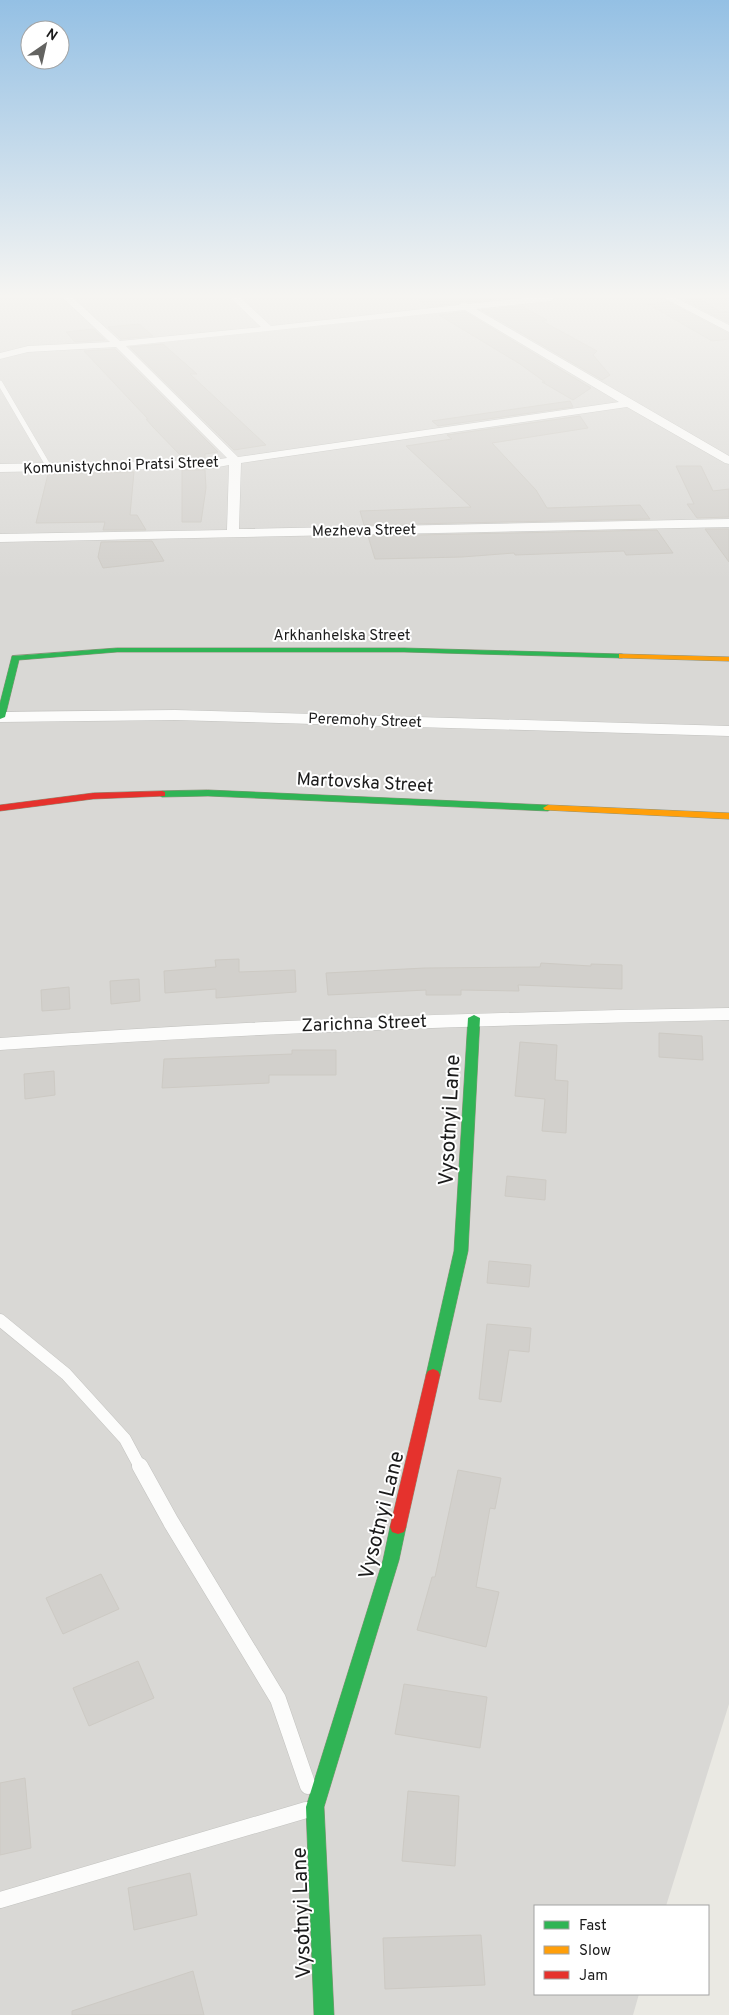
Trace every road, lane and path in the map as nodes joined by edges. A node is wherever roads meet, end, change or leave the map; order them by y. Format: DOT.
graph roads {
  1 [pos="5,392"];
  2 [pos="168,392"];
  3 [pos="609,392"];
  4 [pos="629,404"];
  5 [pos="235,460"];
  6 [pos="729,461"];
  7 [pos="49,467"];
  8 [pos="0,468"];
  9 [pos="729,523"];
  10 [pos="233,532"];
  11 [pos="0,538"];
  12 [pos="729,659"];
  13 [pos="1,717"];
  14 [pos="729,731"];
  15 [pos="0,808"];
  16 [pos="729,816"];
  17 [pos="729,1014"];
  18 [pos="474,1018"];
  19 [pos="0,1044"];
  20 [pos="0,1320"];
  21 [pos="315,1807"];
  22 [pos="0,1900"];
  23 [pos="324,2015"];
  1 -- 7 [label="lane"];
  2 -- 5 [label="street"];
  3 -- 4 [label="street"];
  4 -- 5 [label="street, Komunistychnoi Pratsi Street"];
  4 -- 6 [label="street"];
  5 -- 7 [label="street, Komunistychnoi Pratsi Street"];
  5 -- 10 [label="street"];
  7 -- 8 [label="street, Komunistychnoi Pratsi Street"];
  9 -- 10 [label="street, Mezheva Street"];
  10 -- 11 [label="street, Mezheva Street"];
  12 -- 13 [label="street, Arkhanhelska Street"];
  13 -- 14 [label="street, Peremohy Street"];
  15 -- 16 [label="street, Martovska Street"];
  17 -- 18 [label="street, Zarichna Street"];
  18 -- 19 [label="street, Zarichna Street"];
  18 -- 21 [label="street, Vysotnyi Lane"];
  20 -- 21 [label="lane"];
  21 -- 22 [label="lane"];
  21 -- 23 [label="street, Vysotnyi Lane"];
}
